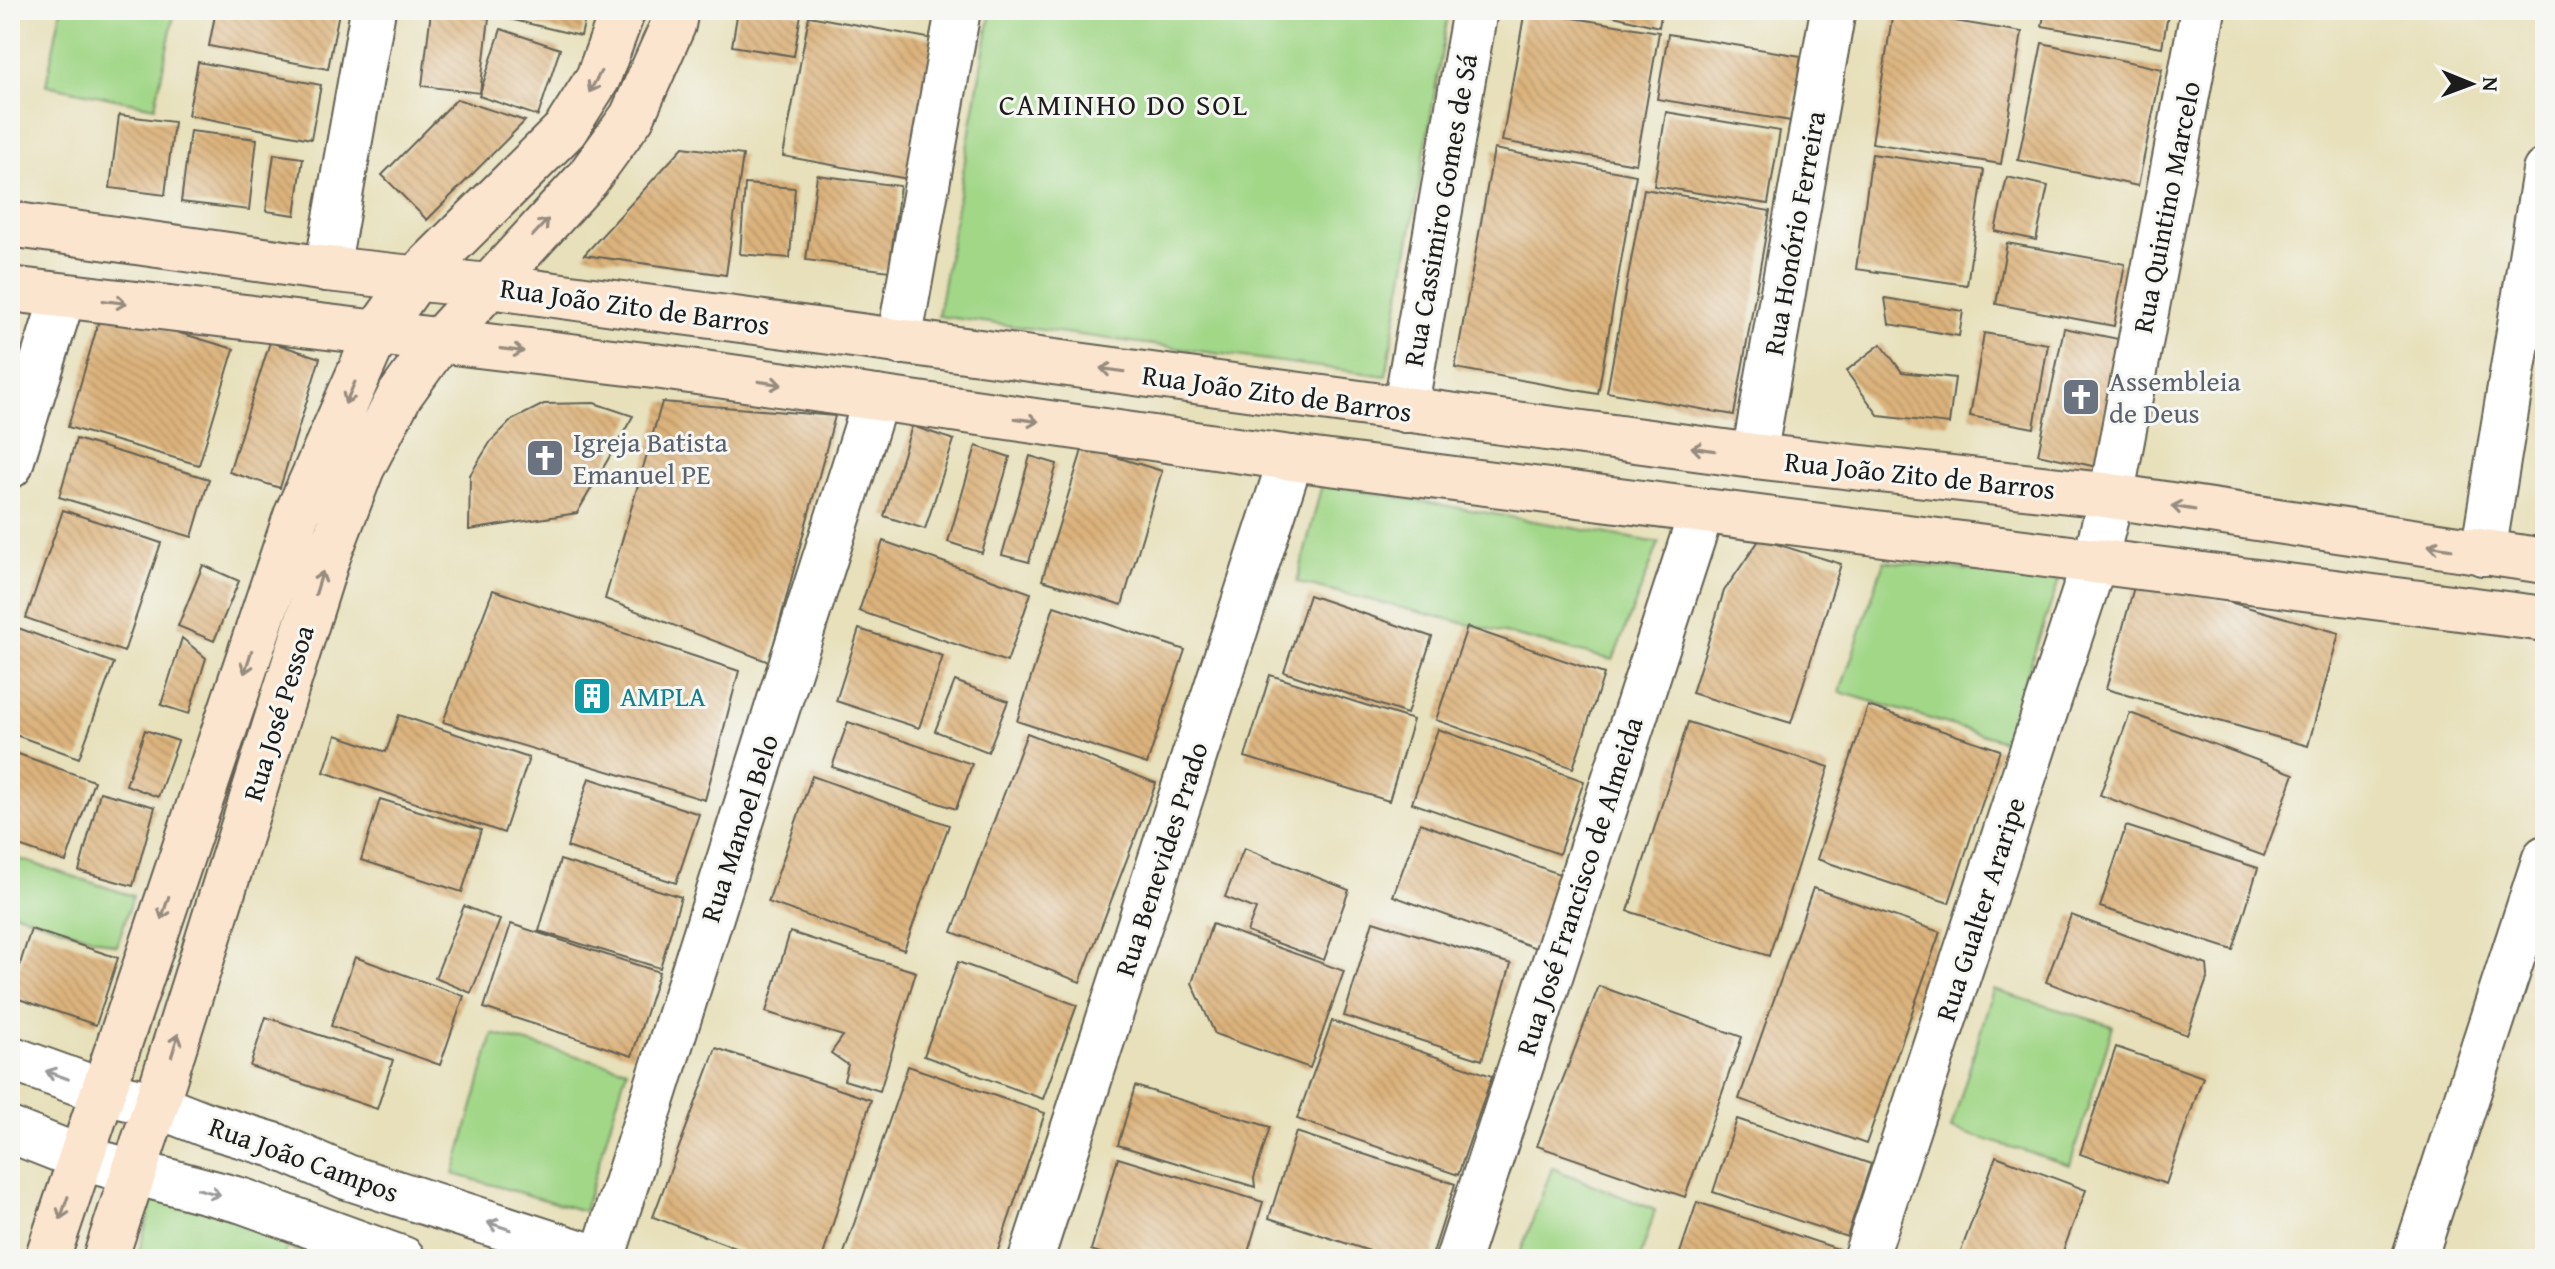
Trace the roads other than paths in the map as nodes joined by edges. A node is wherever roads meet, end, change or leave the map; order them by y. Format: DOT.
graph roads {
  1 [pos="373,10"];
  2 [pos="623,10"];
  3 [pos="676,10"];
  4 [pos="958,10"];
  5 [pos="1475,10"];
  6 [pos="1833,10"];
  7 [pos="2203,10"];
  8 [pos="2545,171"];
  9 [pos="10,224"];
  10 [pos="327,269"];
  11 [pos="417,277"];
  12 [pos="488,286"];
  13 [pos="10,289"];
  14 [pos="63,296"];
  15 [pos="377,333"];
  16 [pos="439,341"];
  17 [pos="899,342"];
  18 [pos="876,398"];
  19 [pos="1405,410"];
  20 [pos="1655,443"];
  21 [pos="1754,456"];
  22 [pos="1291,458"];
  23 [pos="10,466"];
  24 [pos="2111,498"];
  25 [pos="1647,505"];
  26 [pos="1701,513"];
  27 [pos="2483,553"];
  28 [pos="2095,560"];
  29 [pos="2545,561"];
  30 [pos="2545,619"];
  31 [pos="2545,858"];
  32 [pos="10,1058"];
  33 [pos="104,1092"];
  34 [pos="156,1105"];
  35 [pos="10,1130"];
  36 [pos="81,1158"];
  37 [pos="134,1173"];
  38 [pos="47,1259"];
  39 [pos="105,1259"];
  40 [pos="403,1259"];
  41 [pos="601,1259"];
  42 [pos="1031,1259"];
  43 [pos="1458,1259"];
  44 [pos="1865,1259"];
  45 [pos="2414,1259"];
  1 -- 10 [label="street"];
  2 -- 11 [label="street, Rua José Pessoa, one-way"];
  12 -- 3 [label="street, Rua José Pessoa, one-way"];
  4 -- 17 [label="street"];
  5 -- 19 [label="street, Rua Cassimiro Gomes de Sá"];
  6 -- 21 [label="street, Rua Honório Ferreira"];
  7 -- 24 [label="street, Rua Quintino Marcelo"];
  8 -- 27 [label="street"];
  9 -- 10 [label="street, Rua João Zito de Barros"];
  10 -- 11 [label="street, Rua João Zito de Barros"];
  11 -- 12 [label="street, Rua João Zito de Barros"];
  11 -- 15 [label="street, Rua José Pessoa"];
  12 -- 16 [label="street, Rua José Pessoa"];
  12 -- 17 [label="street, Rua João Zito de Barros"];
  13 -- 14 [label="street, Rua João Zito de Barros"];
  14 -- 15 [label="street, Rua João Zito de Barros, one-way"];
  14 -- 23 [label="street"];
  15 -- 16 [label="street, Rua João Zito de Barros"];
  15 -- 33 [label="street, Rua José Pessoa, one-way"];
  16 -- 18 [label="street, Rua João Zito de Barros, one-way"];
  34 -- 16 [label="street, Rua José Pessoa, one-way"];
  19 -- 17 [label="street, Rua João Zito de Barros, one-way"];
  18 -- 22 [label="street, Rua João Zito de Barros, one-way"];
  18 -- 41 [label="street, Rua Manoel Belo"];
  19 -- 20 [label="street, Rua João Zito de Barros"];
  21 -- 20 [label="street, Rua João Zito de Barros, one-way"];
  20 -- 25 [label="street"];
  21 -- 24 [label="street, Rua João Zito de Barros"];
  22 -- 25 [label="street, Rua João Zito de Barros"];
  22 -- 42 [label="street, Rua Benevides Prado"];
  27 -- 24 [label="street, Rua João Zito de Barros, one-way"];
  24 -- 28 [label="street, Rua Quintino Marcelo"];
  25 -- 26 [label="street, Rua João Zito de Barros"];
  26 -- 28 [label="street, Rua João Zito de Barros"];
  26 -- 43 [label="street, Rua José Francisco de Almeida"];
  27 -- 29 [label="street, Rua João Zito de Barros"];
  28 -- 30 [label="street, Rua João Zito de Barros"];
  28 -- 44 [label="street, Rua Gualter Araripe"];
  31 -- 45 [label="street"];
  33 -- 32 [label="street, Rua João Campos, one-way"];
  33 -- 34 [label="street, Rua João Campos"];
  33 -- 36 [label="street, Rua José Pessoa"];
  34 -- 37 [label="street, Rua José Pessoa"];
  41 -- 34 [label="street, Rua João Campos, one-way"];
  35 -- 36 [label="street"];
  36 -- 37 [label="street"];
  36 -- 38 [label="street, Rua José Pessoa, one-way"];
  37 -- 39 [label="street, Rua José Pessoa"];
  37 -- 40 [label="street, one-way"];
}
